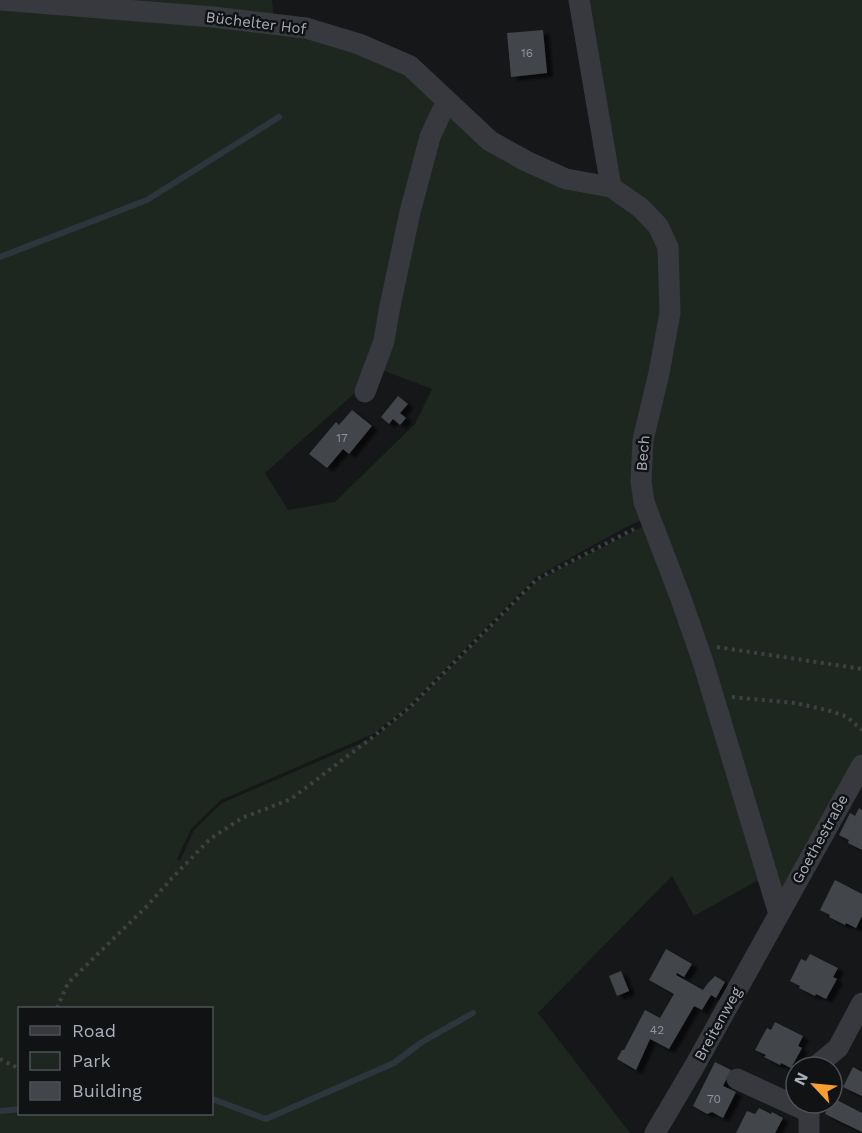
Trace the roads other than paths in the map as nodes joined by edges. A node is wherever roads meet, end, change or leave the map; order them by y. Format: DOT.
graph roads {
  1 [pos="0,0"];
  2 [pos="579,0"];
  3 [pos="448,103"];
  4 [pos="611,187"];
  5 [pos="366,392"];
  6 [pos="862,765"];
  7 [pos="779,914"];
  8 [pos="862,1004"];
  9 [pos="830,1055"];
  10 [pos="737,1079"];
  11 [pos="808,1116"];
  12 [pos="656,1133"];
  1 -- 3 [label="street, Büchelter Hof"];
  2 -- 4 [label="street"];
  3 -- 4 [label="street, Büchelter Hof"];
  3 -- 5 [label="street"];
  4 -- 7 [label="street, Bech"];
  6 -- 7 [label="street, Goethestraße"];
  7 -- 12 [label="street, Breitenweg"];
  8 -- 9 [label="street"];
  10 -- 11 [label="street"];
}
